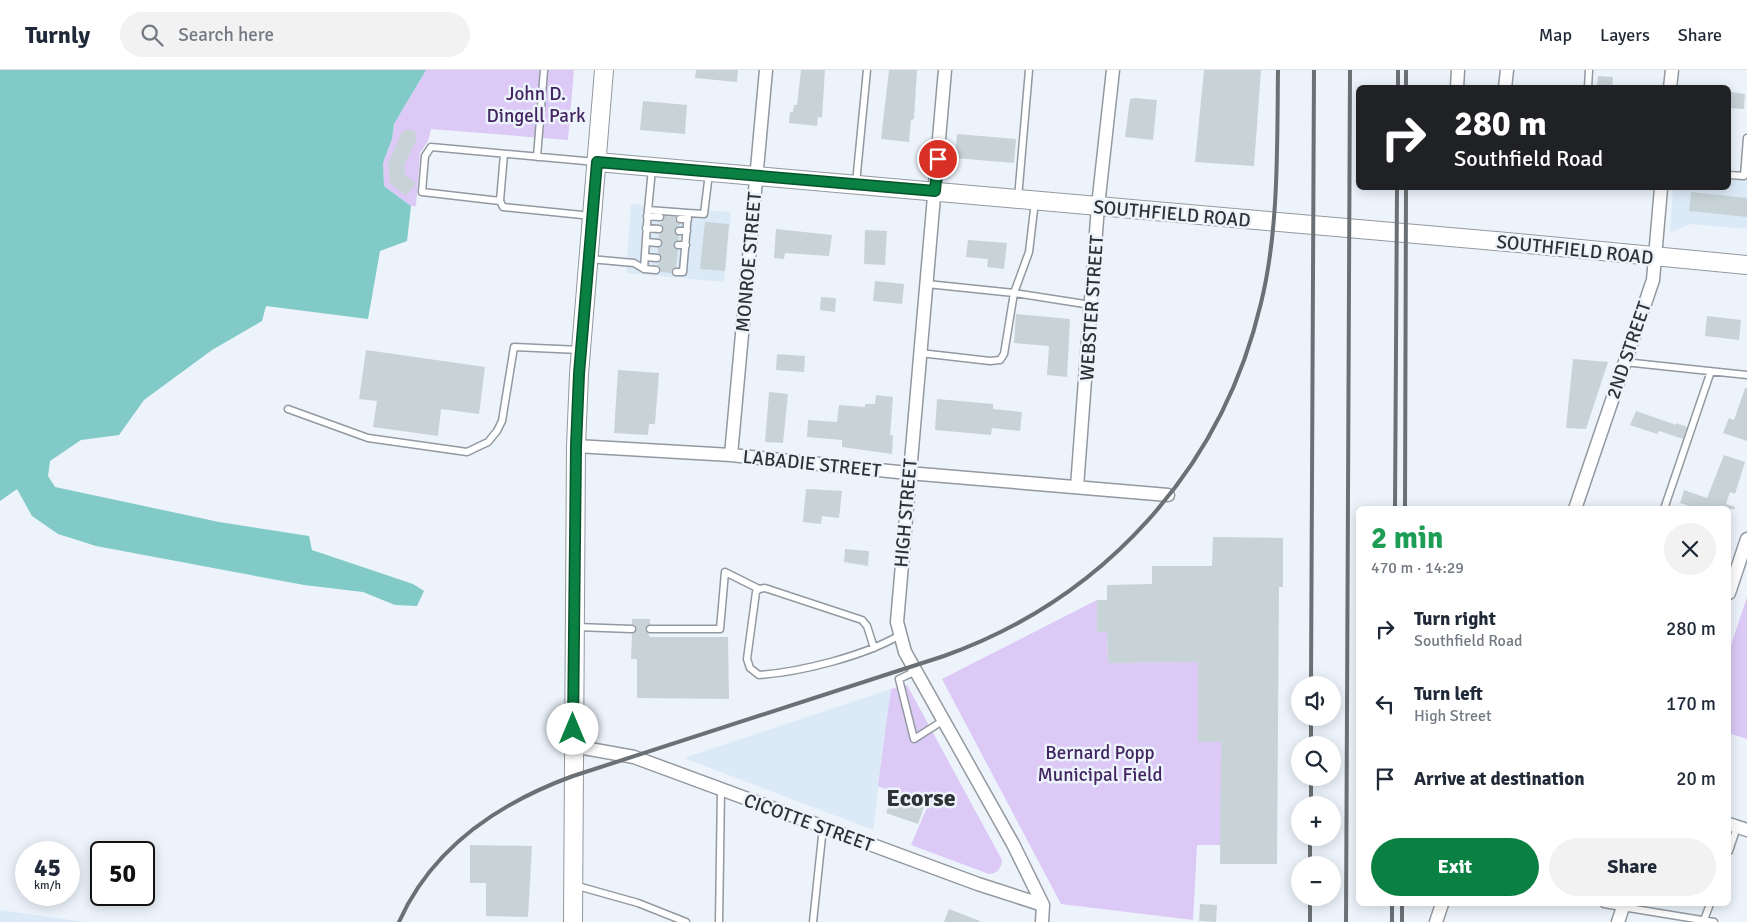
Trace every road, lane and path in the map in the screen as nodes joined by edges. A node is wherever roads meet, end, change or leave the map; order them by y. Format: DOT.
graph roads {
  1 [pos="544,70"];
  2 [pos="604,70"];
  3 [pos="766,70"];
  4 [pos="867,70"];
  5 [pos="946,70"];
  6 [pos="1029,70"];
  7 [pos="1113,70"];
  8 [pos="1458,70"];
  9 [pos="1507,70"];
  10 [pos="1589,70"];
  11 [pos="1672,70"];
  12 [pos="1457,85"];
  13 [pos="1505,85"];
  14 [pos="1588,85"];
  15 [pos="1670,85"];
  16 [pos="1747,138"];
  17 [pos="504,154"];
  18 [pos="537,157"];
  19 [pos="597,162"];
  20 [pos="652,167"];
  21 [pos="709,172"];
  22 [pos="1731,175"];
  23 [pos="756,176"];
  24 [pos="1745,176"];
  25 [pos="856,184"];
  26 [pos="1661,190"];
  27 [pos="935,191"];
  28 [pos="1018,198"];
  29 [pos="1036,200"];
  30 [pos="500,201"];
  31 [pos="1098,206"];
  32 [pos="648,213"];
  33 [pos="593,216"];
  34 [pos="688,216"];
  35 [pos="660,217"];
  36 [pos="680,219"];
  37 [pos="646,228"];
  38 [pos="659,229"];
  39 [pos="679,231"];
  40 [pos="687,231"];
  41 [pos="646,242"];
  42 [pos="658,243"];
  43 [pos="678,245"];
  44 [pos="686,246"];
  45 [pos="645,256"];
  46 [pos="1655,257"];
  47 [pos="657,258"];
  48 [pos="589,259"];
  49 [pos="1747,265"];
  50 [pos="644,269"];
  51 [pos="656,270"];
  52 [pos="676,272"];
  53 [pos="927,284"];
  54 [pos="1014,293"];
  55 [pos="1091,304"];
  56 [pos="581,350"];
  57 [pos="920,353"];
  58 [pos="1624,362"];
  59 [pos="1711,371"];
  60 [pos="1747,375"];
  61 [pos="288,409"];
  62 [pos="576,446"];
  63 [pos="731,455"];
  64 [pos="908,473"];
  65 [pos="1077,487"];
  66 [pos="1168,495"];
  67 [pos="1576,506"];
  68 [pos="1665,506"];
  69 [pos="1747,539"];
  70 [pos="1731,587"];
  71 [pos="759,589"];
  72 [pos="573,627"];
  73 [pos="632,628"];
  74 [pos="650,629"];
  75 [pos="900,635"];
  76 [pos="874,648"];
  77 [pos="916,671"];
  78 [pos="944,720"];
  79 [pos="573,746"];
  80 [pos="721,789"];
  81 [pos="822,826"];
  82 [pos="1738,827"];
  83 [pos="1731,846"];
  84 [pos="572,885"];
  85 [pos="1043,905"];
  86 [pos="1441,906"];
  87 [pos="1624,906"];
  88 [pos="1629,906"];
  89 [pos="1709,906"];
  90 [pos="1704,920"];
  91 [pos="572,922"];
  92 [pos="686,922"];
  93 [pos="719,922"];
  94 [pos="813,922"];
  95 [pos="1042,922"];
  96 [pos="1436,922"];
  97 [pos="1618,922"];
  98 [pos="1714,922"];
  1 -- 18 [label="lane"];
  2 -- 19 [label="main road"];
  3 -- 23 [label="street, MONROE STREET"];
  4 -- 25 [label="lane"];
  5 -- 27 [label="street, HIGH STREET"];
  6 -- 28 [label="lane"];
  7 -- 31 [label="street, WEBSTER STREET"];
  8 -- 12 [label="street"];
  9 -- 13 [label="street"];
  10 -- 14 [label="lane"];
  11 -- 15 [label="street"];
  16 -- 24 [label="lane"];
  17 -- 18 [label="lane"];
  17 -- 30 [label="lane"];
  17 -- 30 [label="lane"];
  18 -- 19 [label="lane"];
  19 -- 20 [label="main road, SOUTHFIELD ROAD"];
  19 -- 33 [label="main road"];
  20 -- 21 [label="main road, SOUTHFIELD ROAD"];
  20 -- 32 [label="lane"];
  21 -- 23 [label="main road, SOUTHFIELD ROAD"];
  21 -- 34 [label="lane"];
  22 -- 24 [label="lane"];
  23 -- 25 [label="main road, SOUTHFIELD ROAD"];
  23 -- 63 [label="street, MONROE STREET"];
  25 -- 27 [label="main road, SOUTHFIELD ROAD"];
  26 -- 46 [label="street, 2ND STREET"];
  27 -- 28 [label="main road, SOUTHFIELD ROAD"];
  27 -- 53 [label="street, HIGH STREET"];
  28 -- 29 [label="main road, SOUTHFIELD ROAD"];
  29 -- 31 [label="main road, SOUTHFIELD ROAD"];
  29 -- 54 [label="lane"];
  30 -- 33 [label="lane"];
  31 -- 46 [label="main road, SOUTHFIELD ROAD"];
  31 -- 55 [label="street, WEBSTER STREET"];
  32 -- 34 [label="lane"];
  32 -- 35 [label="lane"];
  32 -- 37 [label="lane"];
  33 -- 48 [label="main road"];
  34 -- 36 [label="lane"];
  34 -- 40 [label="lane"];
  37 -- 38 [label="lane"];
  37 -- 41 [label="lane"];
  39 -- 40 [label="lane"];
  40 -- 44 [label="lane"];
  41 -- 42 [label="lane"];
  41 -- 45 [label="lane"];
  43 -- 44 [label="lane"];
  44 -- 52 [label="lane"];
  45 -- 47 [label="lane"];
  45 -- 50 [label="lane"];
  46 -- 49 [label="main road, SOUTHFIELD ROAD"];
  46 -- 58 [label="street, 2ND STREET"];
  48 -- 50 [label="lane"];
  48 -- 56 [label="main road"];
  50 -- 51 [label="lane"];
  53 -- 54 [label="lane"];
  53 -- 57 [label="street, HIGH STREET"];
  54 -- 55 [label="lane"];
  54 -- 57 [label="lane"];
  55 -- 65 [label="street, WEBSTER STREET"];
  56 -- 61 [label="lane"];
  56 -- 62 [label="main road"];
  57 -- 64 [label="street, HIGH STREET"];
  58 -- 59 [label="lane"];
  58 -- 67 [label="street, 2ND STREET"];
  59 -- 60 [label="lane"];
  59 -- 68 [label="lane"];
  62 -- 63 [label="street, LABADIE STREET"];
  62 -- 72 [label="main road"];
  63 -- 64 [label="street, LABADIE STREET"];
  64 -- 65 [label="street, LABADIE STREET"];
  64 -- 75 [label="street, HIGH STREET"];
  65 -- 66 [label="street, LABADIE STREET"];
  69 -- 70 [label="street"];
  71 -- 74 [label="lane"];
  71 -- 76 [label="lane"];
  71 -- 76 [label="lane"];
  72 -- 73 [label="lane"];
  72 -- 79 [label="main road"];
  75 -- 76 [label="lane"];
  75 -- 77 [label="street, HIGH STREET"];
  77 -- 78 [label="street, HIGH STREET"];
  77 -- 78 [label="lane"];
  78 -- 85 [label="street, HIGH STREET"];
  79 -- 80 [label="street, CICOTTE STREET"];
  79 -- 84 [label="main road"];
  80 -- 81 [label="street, CICOTTE STREET"];
  80 -- 93 [label="lane"];
  81 -- 85 [label="street, CICOTTE STREET"];
  81 -- 94 [label="lane"];
  82 -- 83 [label="lane"];
  84 -- 91 [label="main road"];
  84 -- 92 [label="lane"];
  85 -- 95 [label="street, HIGH STREET"];
  86 -- 96 [label="street"];
  87 -- 97 [label="street"];
  88 -- 90 [label="lane"];
  89 -- 90 [label="lane"];
  90 -- 98 [label="lane"];
}
